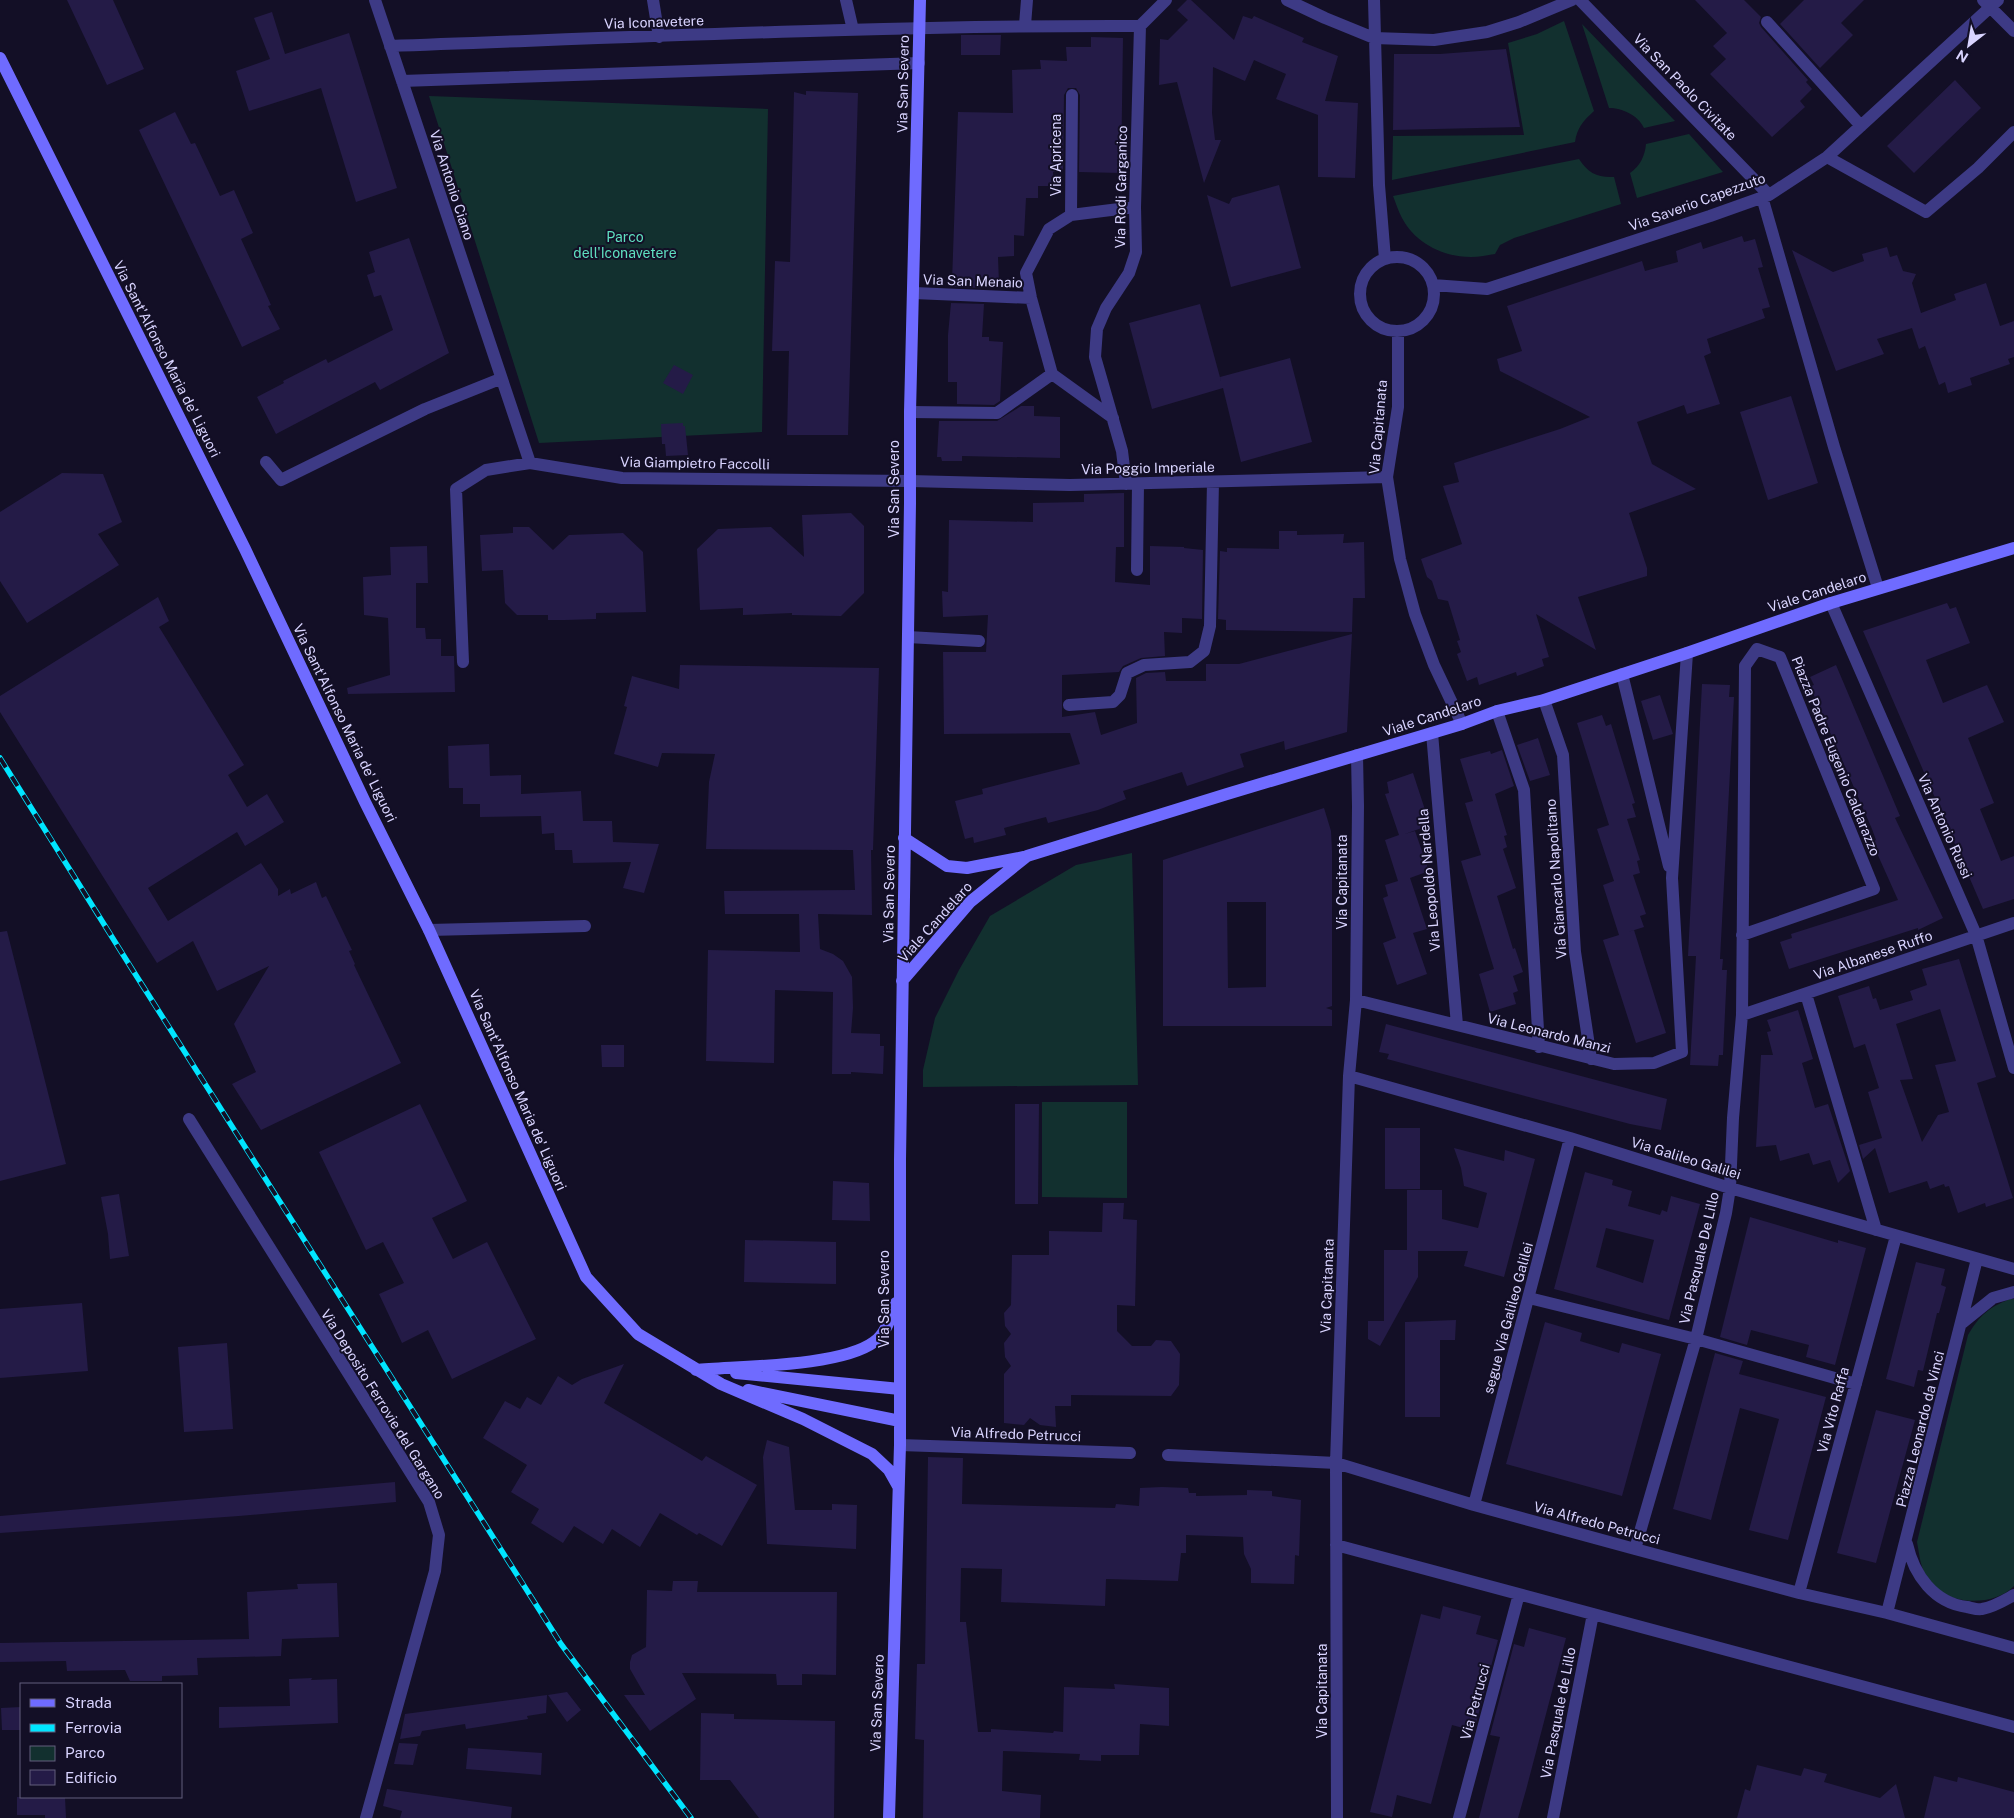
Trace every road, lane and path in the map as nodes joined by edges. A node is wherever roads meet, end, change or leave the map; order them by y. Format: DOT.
graph roads {
  1 [pos="375,0"];
  2 [pos="653,0"];
  3 [pos="846,0"];
  4 [pos="920,0"];
  5 [pos="1027,0"];
  6 [pos="1166,0"];
  7 [pos="1287,0"];
  8 [pos="1374,0"];
  9 [pos="1572,0"];
  10 [pos="1580,0"];
  11 [pos="1991,2"];
  12 [pos="1768,22"];
  13 [pos="1025,25"];
  14 [pos="1140,26"];
  15 [pos="919,28"];
  16 [pos="853,30"];
  17 [pos="2014,31"];
  18 [pos="659,37"];
  19 [pos="1374,38"];
  20 [pos="390,46"];
  21 [pos="0,58"];
  22 [pos="919,63"];
  23 [pos="402,81"];
  24 [pos="1072,95"];
  25 [pos="1861,126"];
  26 [pos="2014,132"];
  27 [pos="1826,157"];
  28 [pos="1766,196"];
  29 [pos="1135,207"];
  30 [pos="1071,216"];
  31 [pos="1385,259"];
  32 [pos="1433,285"];
  33 [pos="914,293"];
  34 [pos="1031,298"];
  35 [pos="1398,331"];
  36 [pos="1052,374"];
  37 [pos="500,379"];
  38 [pos="910,412"];
  39 [pos="1113,418"];
  40 [pos="266,462"];
  41 [pos="530,463"];
  42 [pos="1387,478"];
  43 [pos="910,481"];
  44 [pos="1213,482"];
  45 [pos="1132,484"];
  46 [pos="2014,548"];
  47 [pos="1137,570"];
  48 [pos="1878,588"];
  49 [pos="1831,603"];
  50 [pos="1757,627"];
  51 [pos="908,637"];
  52 [pos="979,641"];
  53 [pos="1757,649"];
  54 [pos="1687,653"];
  55 [pos="464,662"];
  56 [pos="1622,674"];
  57 [pos="1544,700"];
  58 [pos="1069,705"];
  59 [pos="1497,711"];
  60 [pos="1462,724"];
  61 [pos="1432,733"];
  62 [pos="1356,755"];
  63 [pos="904,838"];
  64 [pos="1027,856"];
  65 [pos="1672,878"];
  66 [pos="2014,923"];
  67 [pos="585,926"];
  68 [pos="429,930"];
  69 [pos="1742,935"];
  70 [pos="1976,935"];
  71 [pos="902,981"];
  72 [pos="1806,994"];
  73 [pos="1356,1000"];
  74 [pos="1742,1015"];
  75 [pos="1457,1025"];
  76 [pos="1539,1047"];
  77 [pos="1591,1059"];
  78 [pos="2014,1068"];
  79 [pos="1349,1076"];
  80 [pos="189,1119"];
  81 [pos="1570,1138"];
  82 [pos="1730,1188"];
  83 [pos="1876,1230"];
  84 [pos="1896,1236"];
  85 [pos="1977,1259"];
  86 [pos="2014,1269"];
  87 [pos="2014,1292"];
  88 [pos="899,1297"];
  89 [pos="1529,1298"];
  90 [pos="1962,1323"];
  91 [pos="1696,1338"];
  92 [pos="696,1370"];
  93 [pos="1850,1382"];
  94 [pos="721,1384"];
  95 [pos="900,1389"];
  96 [pos="900,1421"];
  97 [pos="900,1445"];
  98 [pos="1130,1453"];
  99 [pos="1168,1455"];
  100 [pos="1336,1463"];
  101 [pos="899,1488"];
  102 [pos="1474,1505"];
  103 [pos="1907,1542"];
  104 [pos="1336,1545"];
  105 [pos="1635,1549"];
  106 [pos="1799,1592"];
  107 [pos="1519,1594"];
  108 [pos="2014,1595"];
  109 [pos="1888,1613"];
  110 [pos="1593,1614"];
  111 [pos="2014,1648"];
  112 [pos="2014,1727"];
  113 [pos="366,1818"];
  114 [pos="889,1818"];
  115 [pos="1337,1818"];
  116 [pos="1459,1818"];
  117 [pos="1553,1818"];
  1 -- 20 [label="street, Via Antonio Ciano"];
  2 -- 18 [label="street"];
  3 -- 16 [label="street"];
  4 -- 15 [label="main road, Via San Severo"];
  5 -- 13 [label="street"];
  6 -- 14 [label="street"];
  7 -- 19 [label="street"];
  8 -- 19 [label="street"];
  9 -- 19 [label="street"];
  10 -- 28 [label="street, Via San Paolo Civitate"];
  11 -- 17 [label="street"];
  11 -- 25 [label="street, Via Saverio Capezzuto"];
  12 -- 25 [label="street"];
  13 -- 14 [label="street, Via Iconavetere"];
  13 -- 15 [label="street, Via Iconavetere"];
  14 -- 29 [label="street, Via Rodi Garganico"];
  15 -- 16 [label="street, Via Iconavetere"];
  15 -- 22 [label="main road, Via San Severo"];
  16 -- 18 [label="street, Via Iconavetere"];
  18 -- 20 [label="street, Via Iconavetere"];
  19 -- 31 [label="street"];
  20 -- 23 [label="street, Via Antonio Ciano"];
  21 -- 68 [label="main road, Via Sant'Alfonso Maria de' Liguori"];
  22 -- 23 [label="street"];
  22 -- 33 [label="main road, Via San Severo"];
  23 -- 37 [label="street, Via Antonio Ciano"];
  24 -- 30 [label="street, Via Apricena"];
  25 -- 27 [label="street, Via Saverio Capezzuto"];
  26 -- 27 [label="street"];
  27 -- 28 [label="street, Via Saverio Capezzuto"];
  28 -- 32 [label="street, Via Saverio Capezzuto"];
  28 -- 48 [label="street"];
  29 -- 30 [label="street"];
  29 -- 39 [label="street, Via Rodi Garganico"];
  30 -- 34 [label="street"];
  31 -- 32 [label="street"];
  31 -- 35 [label="street"];
  32 -- 35 [label="street"];
  33 -- 34 [label="street, Via San Menaio"];
  33 -- 38 [label="main road, Via San Severo"];
  34 -- 36 [label="street"];
  35 -- 42 [label="street, Via Capitanata"];
  36 -- 38 [label="street"];
  36 -- 39 [label="street"];
  37 -- 40 [label="street"];
  37 -- 41 [label="street, Via Antonio Ciano"];
  38 -- 43 [label="main road, Via San Severo"];
  39 -- 45 [label="street, Via Rodi Garganico"];
  41 -- 43 [label="street, Via Giampietro Faccolli"];
  41 -- 55 [label="street, Via Giampietro Faccolli"];
  42 -- 44 [label="street, Via Poggio Imperiale"];
  42 -- 60 [label="street, Via Capitanata"];
  43 -- 45 [label="street, Via Poggio Imperiale"];
  43 -- 51 [label="main road, Via San Severo"];
  44 -- 45 [label="street, Via Poggio Imperiale"];
  44 -- 58 [label="street"];
  45 -- 47 [label="street, Via Rodi Garganico"];
  46 -- 48 [label="main road, Viale Candelaro"];
  48 -- 49 [label="main road, Viale Candelaro"];
  49 -- 50 [label="main road, Viale Candelaro"];
  49 -- 70 [label="street, Via Antonio Russi"];
  50 -- 53 [label="street"];
  50 -- 54 [label="main road, Viale Candelaro"];
  51 -- 52 [label="street"];
  51 -- 63 [label="main road, Via San Severo"];
  53 -- 69 [label="street"];
  53 -- 69 [label="street, Piazza Padre Eugenio Caldarazzo"];
  54 -- 56 [label="main road, Viale Candelaro"];
  54 -- 65 [label="street, Via Leonardo Manzi"];
  56 -- 57 [label="main road, Viale Candelaro"];
  56 -- 65 [label="street, Via Leonardo Manzi"];
  57 -- 59 [label="main road, Viale Candelaro"];
  57 -- 77 [label="street, Via Giancarlo Napolitano"];
  59 -- 60 [label="main road, Viale Candelaro"];
  59 -- 76 [label="street, Via Giancarlo Napolitano"];
  60 -- 61 [label="main road, Viale Candelaro"];
  61 -- 62 [label="main road, Viale Candelaro"];
  61 -- 75 [label="street, Via Leopoldo Nardella"];
  62 -- 64 [label="main road, Viale Candelaro"];
  62 -- 73 [label="street, Via Capitanata"];
  63 -- 64 [label="main road"];
  63 -- 71 [label="main road, Via San Severo"];
  64 -- 71 [label="main road, Viale Candelaro"];
  65 -- 77 [label="street, Via Leonardo Manzi"];
  66 -- 70 [label="street, Via Albanese Ruffo"];
  67 -- 68 [label="street"];
  68 -- 92 [label="main road, Via Sant'Alfonso Maria de' Liguori"];
  69 -- 74 [label="street, Via Pasquale De Lillo"];
  70 -- 72 [label="street, Via Albanese Ruffo"];
  70 -- 78 [label="street, Via Antonio Russi"];
  71 -- 88 [label="main road, Via San Severo"];
  72 -- 74 [label="street, Via Albanese Ruffo"];
  72 -- 83 [label="street"];
  73 -- 75 [label="street, Via Leonardo Manzi"];
  73 -- 79 [label="street, Via Capitanata"];
  74 -- 82 [label="street, Via Pasquale De Lillo"];
  75 -- 76 [label="street, Via Leonardo Manzi"];
  76 -- 77 [label="street, Via Leonardo Manzi"];
  79 -- 81 [label="street, Via Galileo Galilei"];
  79 -- 100 [label="street, Via Capitanata"];
  80 -- 113 [label="street, Via Deposito Ferrovie del Gargano"];
  81 -- 82 [label="street, Via Galileo Galilei"];
  81 -- 89 [label="street, segue Via Galileo Galilei"];
  82 -- 83 [label="street, Via Galileo Galilei"];
  82 -- 91 [label="street, Via Pasquale De Lillo"];
  83 -- 84 [label="street, Via Galileo Galilei"];
  84 -- 85 [label="street, Via Galileo Galilei"];
  84 -- 93 [label="street, Via Vito Raffa"];
  85 -- 86 [label="street, Via Galileo Galilei"];
  85 -- 90 [label="street, Piazza Leonardo da Vinci"];
  87 -- 90 [label="street"];
  88 -- 92 [label="main road"];
  88 -- 95 [label="main road, Via San Severo"];
  89 -- 91 [label="street"];
  89 -- 102 [label="street, segue Via Galileo Galilei"];
  90 -- 103 [label="street, Piazza Leonardo da Vinci"];
  91 -- 93 [label="street"];
  91 -- 105 [label="street, Via Pasquale De Lillo"];
  92 -- 94 [label="main road, Via Sant'Alfonso Maria de' Liguori"];
  92 -- 95 [label="main road"];
  93 -- 106 [label="street, Via Vito Raffa"];
  94 -- 96 [label="main road"];
  94 -- 101 [label="main road"];
  95 -- 96 [label="main road, Via San Severo"];
  96 -- 97 [label="main road, Via San Severo"];
  97 -- 98 [label="street, Via Alfredo Petrucci"];
  97 -- 101 [label="main road, Via San Severo"];
  99 -- 100 [label="street, Via Alfredo Petrucci"];
  100 -- 102 [label="street, Via Alfredo Petrucci"];
  100 -- 104 [label="street, Via Capitanata"];
  101 -- 114 [label="main road, Via San Severo"];
  102 -- 105 [label="street, Via Alfredo Petrucci"];
  103 -- 108 [label="street"];
  103 -- 109 [label="street, Piazza Leonardo da Vinci"];
  104 -- 107 [label="street"];
  104 -- 115 [label="street, Via Capitanata"];
  105 -- 106 [label="street, Via Alfredo Petrucci"];
  106 -- 109 [label="street, Via Alfredo Petrucci"];
  107 -- 110 [label="street"];
  107 -- 116 [label="street, Via Petrucci"];
  109 -- 111 [label="street, Via Alfredo Petrucci"];
  110 -- 112 [label="street"];
  110 -- 117 [label="street, Via Pasquale de Lillo"];
}
